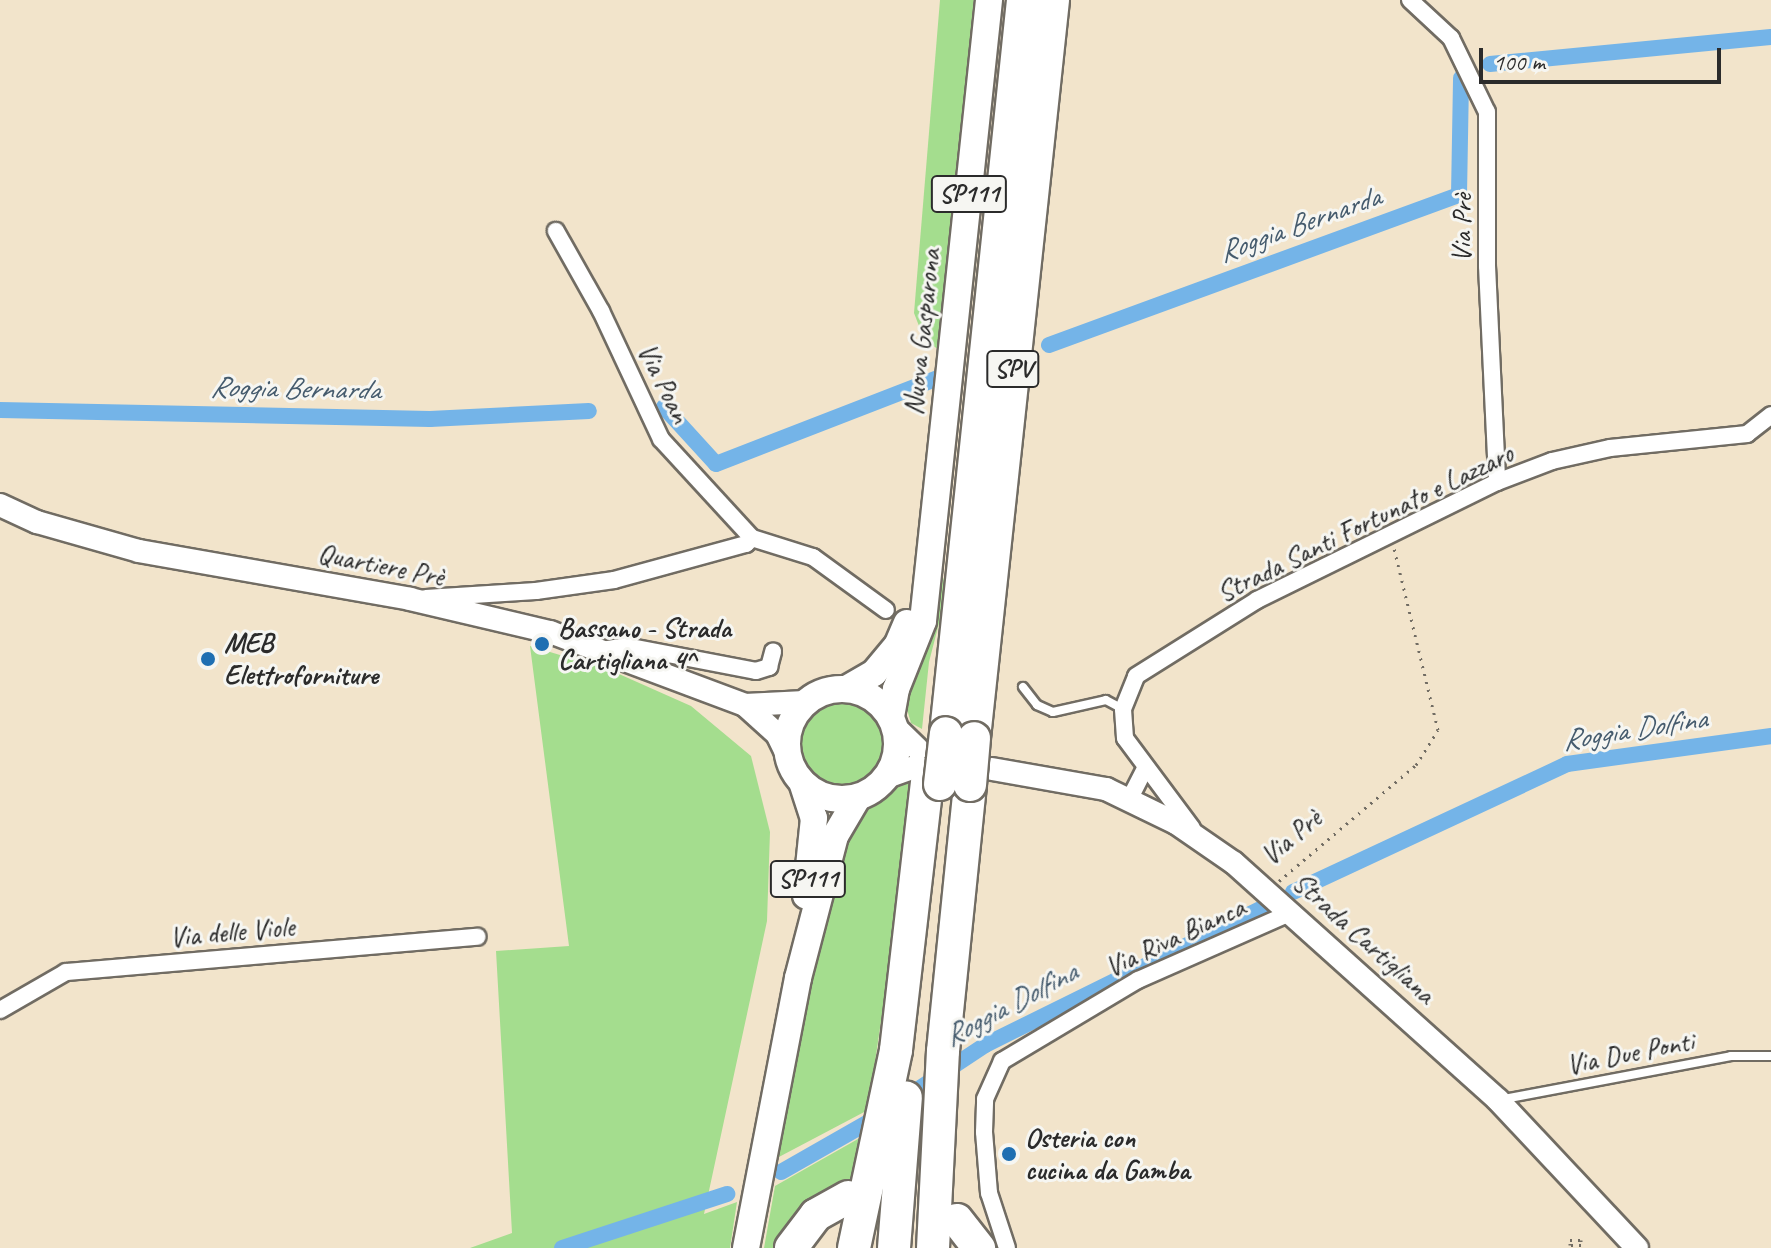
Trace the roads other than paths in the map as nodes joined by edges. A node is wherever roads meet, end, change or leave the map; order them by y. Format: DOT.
graph roads {
  1 [pos="989,0"];
  2 [pos="1023,0"];
  3 [pos="1053,0"];
  4 [pos="1410,0"];
  5 [pos="556,231"];
  6 [pos="1771,415"];
  7 [pos="1497,482"];
  8 [pos="0,505"];
  9 [pos="752,538"];
  10 [pos="927,575"];
  11 [pos="410,599"];
  12 [pos="886,610"];
  13 [pos="602,650"];
  14 [pos="773,652"];
  15 [pos="1023,687"];
  16 [pos="848,688"];
  17 [pos="805,702"];
  18 [pos="745,705"];
  19 [pos="1123,709"];
  20 [pos="893,722"];
  21 [pos="949,757"];
  22 [pos="1145,769"];
  23 [pos="796,771"];
  24 [pos="887,777"];
  25 [pos="858,797"];
  26 [pos="1129,800"];
  27 [pos="1199,838"];
  28 [pos="1292,912"];
  29 [pos="478,937"];
  30 [pos="798,978"];
  31 [pos="0,1010"];
  32 [pos="1771,1056"];
  33 [pos="899,1078"];
  34 [pos="1498,1100"];
  35 [pos="890,1141"];
  36 [pos="848,1197"];
  37 [pos="957,1220"];
  38 [pos="746,1248"];
  39 [pos="791,1248"];
  40 [pos="854,1248"];
  41 [pos="894,1248"];
  42 [pos="933,1248"];
  43 [pos="979,1248"];
  44 [pos="1007,1248"];
  45 [pos="1637,1248"];
  1 -- 10 [label="main road, Nuova Gasparona / SP111"];
  2 -- 21 [label="highway, SPV"];
  3 -- 21 [label="highway, SPV"];
  4 -- 7 [label="street, Via Prè"];
  5 -- 9 [label="street, Via Poan"];
  6 -- 7 [label="street, Strada Santi Fortunato e Lazzaro"];
  7 -- 19 [label="street, Strada Santi Fortunato e Lazzaro"];
  8 -- 11 [label="street, Quartiere Prè"];
  9 -- 11 [label="street"];
  9 -- 12 [label="street"];
  10 -- 16 [label="main road, Nuova Gasparona / SP111"];
  10 -- 20 [label="main road, Nuova Gasparona / SP111"];
  11 -- 13 [label="street, Quartiere Prè"];
  13 -- 14 [label="street"];
  13 -- 18 [label="street, Quartiere Prè"];
  15 -- 19 [label="lane"];
  16 -- 17 [label="main road, Nuova Gasparona / SP111"];
  16 -- 20 [label="main road"];
  17 -- 18 [label="street, Quartiere Prè"];
  17 -- 23 [label="main road, SP111"];
  18 -- 23 [label="street, Quartiere Prè"];
  19 -- 22 [label="street"];
  20 -- 21 [label="street"];
  20 -- 24 [label="main road, Nuova Gasparona / SP111"];
  21 -- 24 [label="street, Strada Cartigliana"];
  21 -- 26 [label="street, Strada Cartigliana"];
  21 -- 33 [label="highway, SPV"];
  21 -- 33 [label="highway"];
  21 -- 42 [label="highway, SPV"];
  22 -- 26 [label="street"];
  22 -- 27 [label="street"];
  23 -- 25 [label="main road"];
  23 -- 30 [label="main road, SP111"];
  24 -- 25 [label="main road, SP111"];
  25 -- 30 [label="main road, SP111"];
  26 -- 27 [label="street, Strada Cartigliana"];
  27 -- 28 [label="street, Strada Cartigliana"];
  28 -- 34 [label="street, Strada Cartigliana"];
  28 -- 44 [label="street, Via Riva Bianca"];
  29 -- 31 [label="street, Via delle Viole"];
  30 -- 38 [label="main road, SP111"];
  32 -- 34 [label="lane, Via Due Ponti"];
  33 -- 35 [label="highway, SPV"];
  34 -- 45 [label="street, Strada Cartigliana"];
  35 -- 40 [label="highway"];
  35 -- 41 [label="highway, SPV"];
  36 -- 39 [label="highway"];
  37 -- 43 [label="highway"];
}
